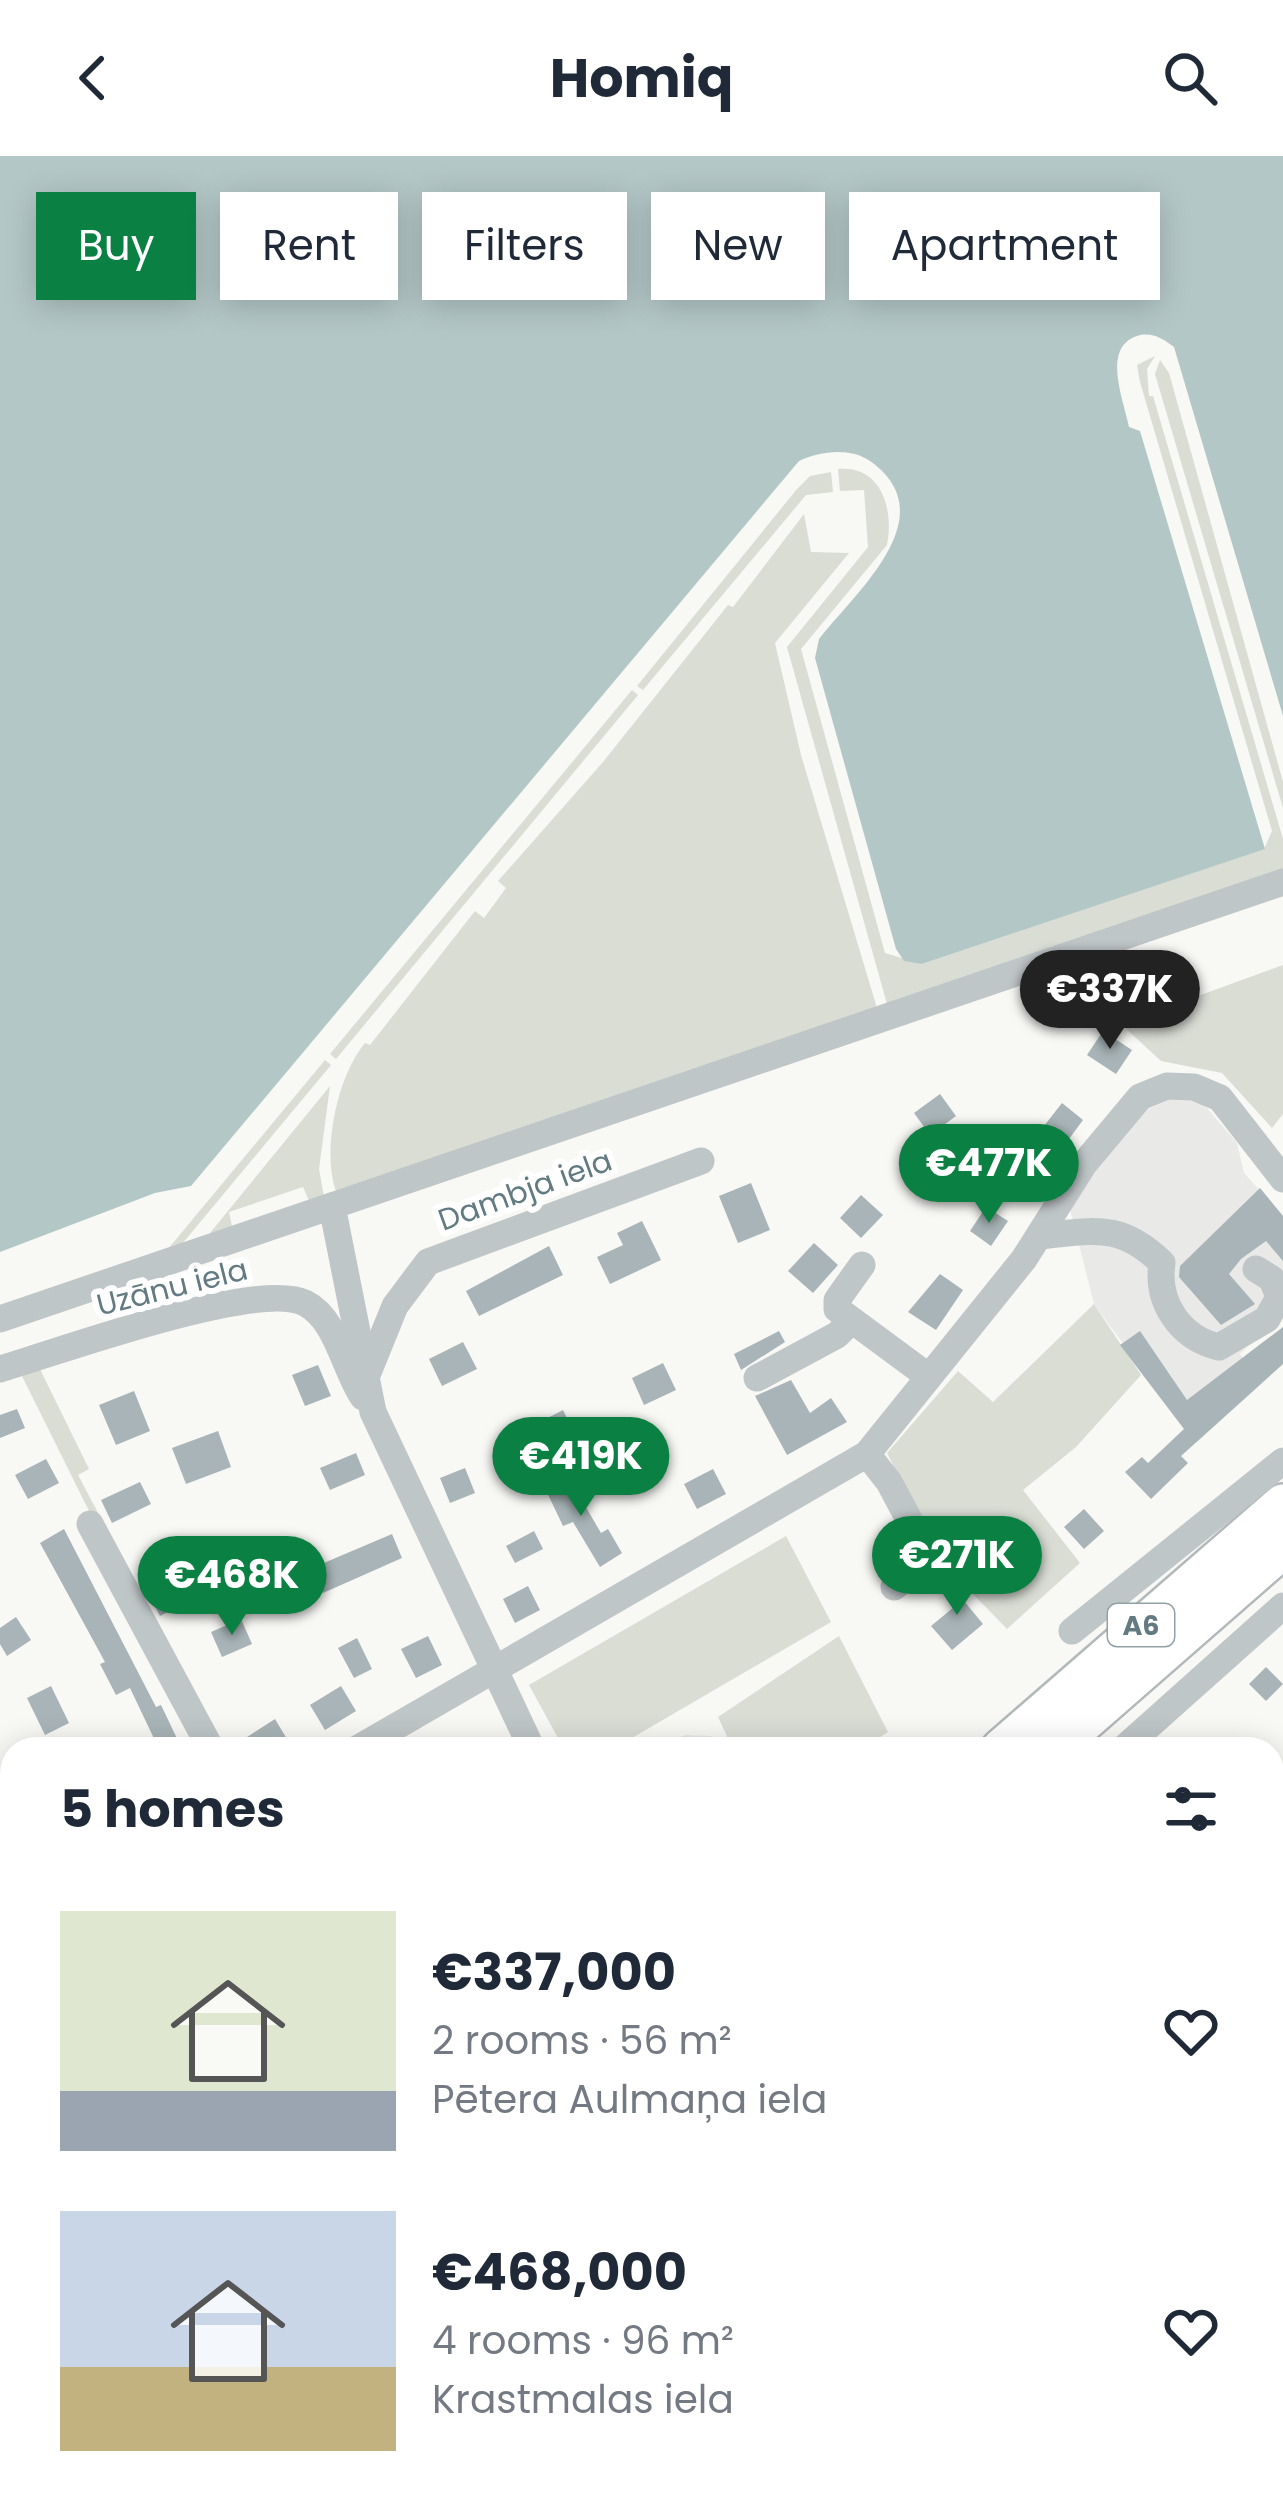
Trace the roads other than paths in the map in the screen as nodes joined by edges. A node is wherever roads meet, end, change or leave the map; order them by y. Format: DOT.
graph roads {
  1 [pos="1283,882"];
  2 [pos="1278,1157"];
  3 [pos="701,1161"];
  4 [pos="332,1206"];
  5 [pos="1040,1236"];
  6 [pos="862,1265"];
  7 [pos="1256,1269"];
  8 [pos="0,1319"];
  9 [pos="851,1321"];
  10 [pos="0,1369"];
  11 [pos="367,1375"];
  12 [pos="758,1378"];
  13 [pos="928,1378"];
  14 [pos="373,1412"];
  15 [pos="867,1454"];
  16 [pos="1283,1461"];
  17 [pos="1283,1504"];
  18 [pos="90,1524"];
  19 [pos="1283,1548"];
  20 [pos="893,1587"];
  21 [pos="1283,1606"];
  22 [pos="1072,1631"];
  23 [pos="495,1667"];
  24 [pos="205,1737"];
  25 [pos="377,1737"];
  26 [pos="527,1737"];
  27 [pos="1015,1737"];
  28 [pos="1067,1737"];
  29 [pos="1136,1737"];
  1 -- 4 [label="street"];
  2 -- 5 [label="street"];
  3 -- 11 [label="street, Dambja iela"];
  4 -- 8 [label="street"];
  4 -- 11 [label="street"];
  5 -- 7 [label="street"];
  5 -- 13 [label="street"];
  6 -- 9 [label="street"];
  9 -- 12 [label="street"];
  9 -- 13 [label="street"];
  10 -- 14 [label="street, Uzānu iela"];
  11 -- 14 [label="street"];
  13 -- 15 [label="street"];
  14 -- 23 [label="street"];
  15 -- 20 [label="street"];
  15 -- 23 [label="street"];
  16 -- 22 [label="street"];
  17 -- 27 [label="highway, A6"];
  18 -- 24 [label="street"];
  19 -- 28 [label="highway, A6"];
  21 -- 29 [label="street"];
  23 -- 25 [label="street"];
  23 -- 26 [label="street"];
}
